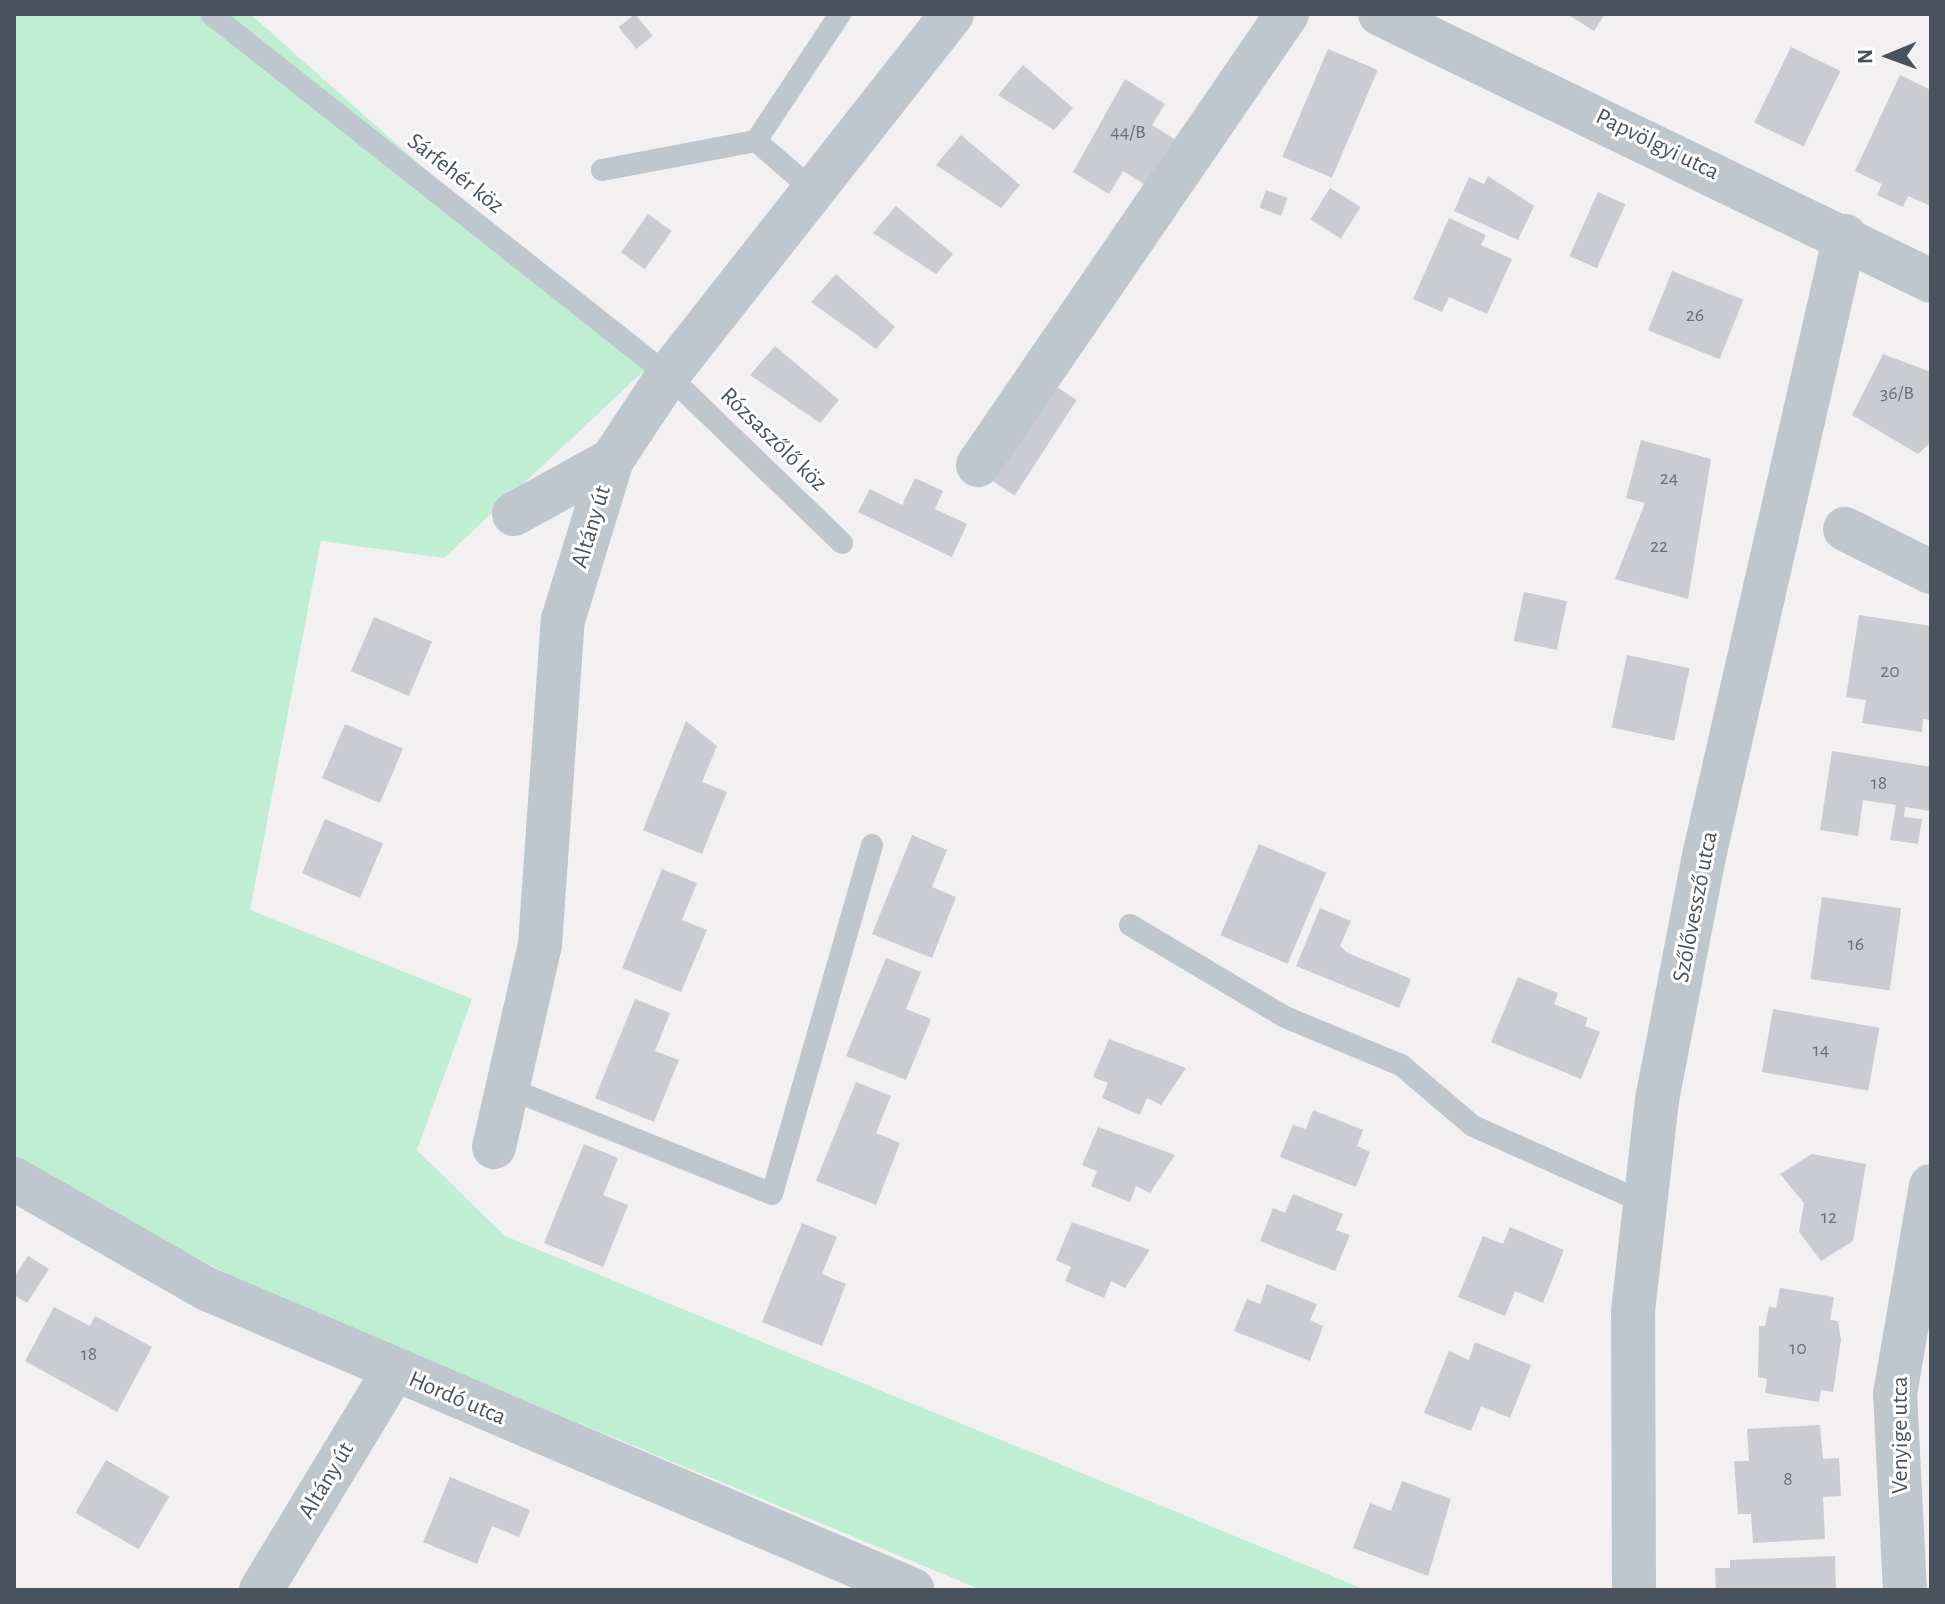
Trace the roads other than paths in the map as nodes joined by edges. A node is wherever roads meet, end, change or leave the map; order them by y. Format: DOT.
graph roads {
  1 [pos="211,14"];
  2 [pos="840,14"];
  3 [pos="952,14"];
  4 [pos="1287,14"];
  5 [pos="1380,14"];
  6 [pos="1458,33"];
  7 [pos="756,141"];
  8 [pos="602,170"];
  9 [pos="813,190"];
  10 [pos="1845,236"];
  11 [pos="1931,281"];
  12 [pos="668,375"];
  13 [pos="612,460"];
  14 [pos="978,465"];
  15 [pos="514,514"];
  16 [pos="1845,529"];
  17 [pos="842,543"];
  18 [pos="1931,572"];
  19 [pos="872,845"];
  20 [pos="1130,925"];
  21 [pos="510,1089"];
  22 [pos="494,1147"];
  23 [pos="14,1179"];
  24 [pos="1931,1186"];
  25 [pos="1645,1203"];
  26 [pos="393,1372"];
  27 [pos="261,1590"];
  28 [pos="913,1590"];
  29 [pos="1634,1590"];
  30 [pos="1905,1590"];
  1 -- 12 [label="lane, Sárfehér köz"];
  2 -- 7 [label="lane"];
  3 -- 9 [label="street, Altány út"];
  4 -- 14 [label="street"];
  5 -- 6 [label="street, Papvölgyi utca"];
  6 -- 10 [label="street, Papvölgyi utca"];
  7 -- 8 [label="lane"];
  7 -- 9 [label="lane"];
  9 -- 12 [label="street, Altány út"];
  10 -- 11 [label="street, Papvölgyi utca"];
  10 -- 25 [label="street, Szőlővessző utca"];
  12 -- 13 [label="street, Altány út"];
  12 -- 17 [label="lane, Rózsaszőlő köz"];
  13 -- 15 [label="street"];
  13 -- 21 [label="street, Altány út"];
  16 -- 18 [label="street"];
  19 -- 21 [label="lane"];
  20 -- 25 [label="lane"];
  21 -- 22 [label="street, Altány út"];
  23 -- 26 [label="street, Hordó utca"];
  24 -- 30 [label="street, Venyige utca"];
  25 -- 29 [label="street, Szőlővessző utca"];
  26 -- 27 [label="street, Altány út"];
  26 -- 28 [label="street, Hordó utca"];
}
